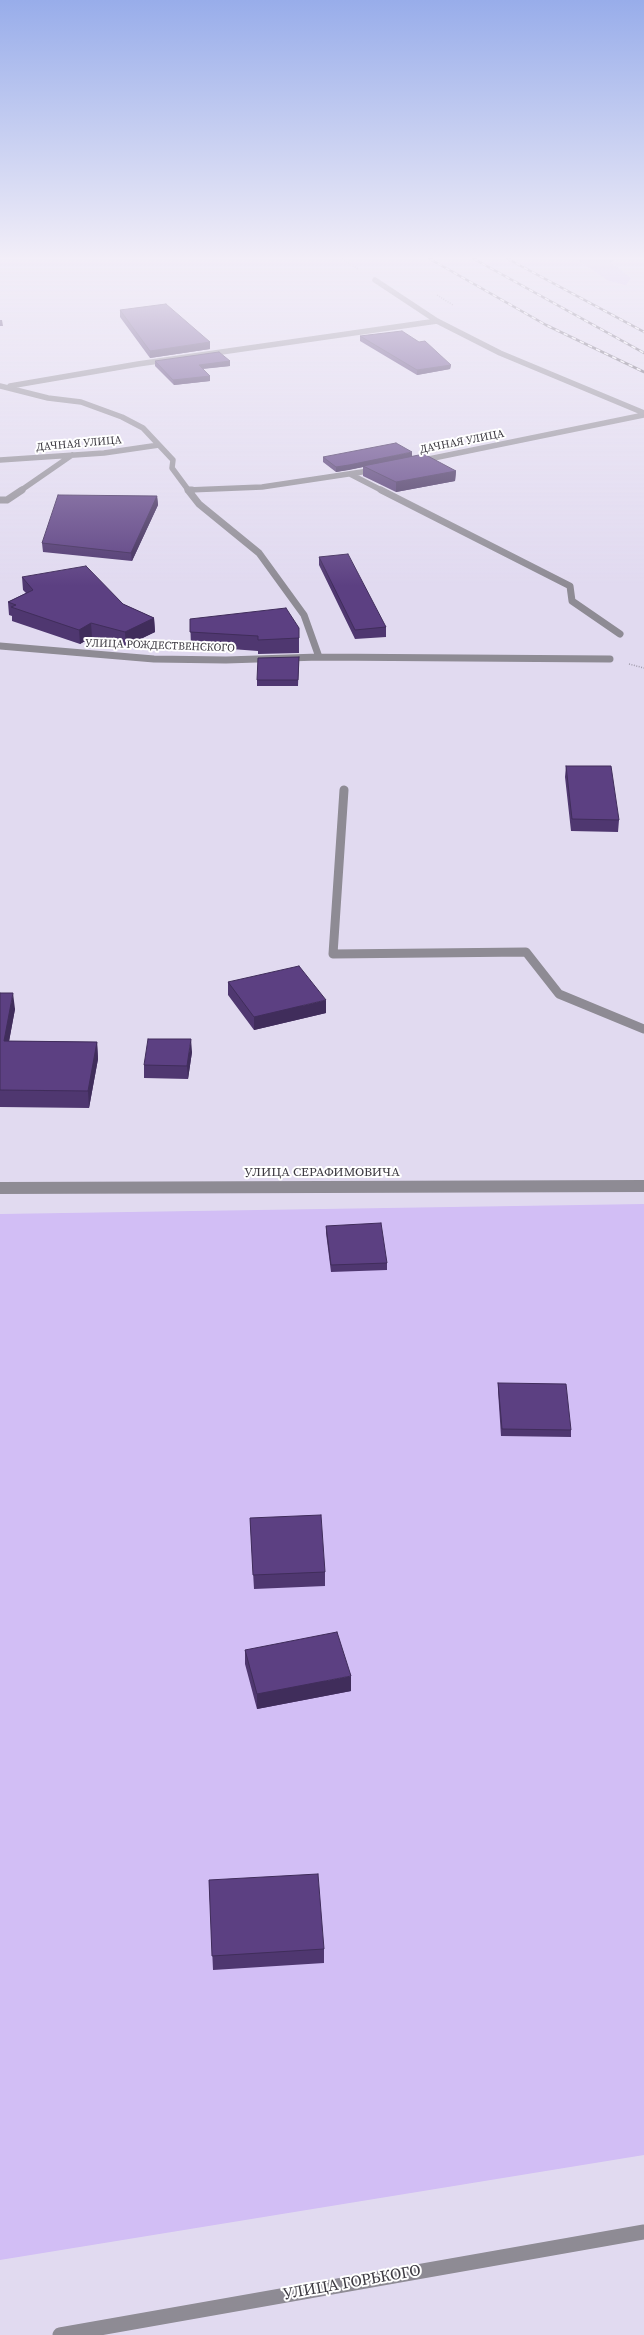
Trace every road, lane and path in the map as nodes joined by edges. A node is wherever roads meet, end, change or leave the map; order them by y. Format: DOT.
graph roads {
  1 [pos="113,368"];
  2 [pos="535,368"];
  3 [pos="2,386"];
  4 [pos="644,414"];
  5 [pos="159,445"];
  6 [pos="72,455"];
  7 [pos="0,460"];
  8 [pos="413,462"];
  9 [pos="382,468"];
  10 [pos="350,474"];
  11 [pos="188,490"];
  12 [pos="0,500"];
  13 [pos="620,634"];
  14 [pos="0,646"];
  15 [pos="319,657"];
  16 [pos="610,659"];
  17 [pos="344,790"];
  18 [pos="644,1029"];
  19 [pos="644,1186"];
  20 [pos="0,1188"];
  21 [pos="644,2232"];
  22 [pos="60,2335"];
  1 -- 3 [label="street"];
  2 -- 4 [label="street"];
  3 -- 5 [label="street"];
  4 -- 8 [label="street, ДАЧНАЯ УЛИЦА"];
  5 -- 6 [label="street, ДАЧНАЯ УЛИЦА"];
  5 -- 11 [label="street"];
  6 -- 7 [label="street, ДАЧНАЯ УЛИЦА"];
  6 -- 12 [label="street"];
  9 -- 10 [label="street"];
  10 -- 11 [label="street"];
  10 -- 13 [label="street"];
  11 -- 15 [label="street"];
  14 -- 15 [label="street, УЛИЦА РОЖДЕСТВЕНСКОГО"];
  15 -- 16 [label="street, УЛИЦА РОЖДЕСТВЕНСКОГО"];
  17 -- 18 [label="street"];
  19 -- 20 [label="street, УЛИЦА СЕРАФИМОВИЧА"];
  21 -- 22 [label="street, УЛИЦА ГОРЬКОГО"];
}
